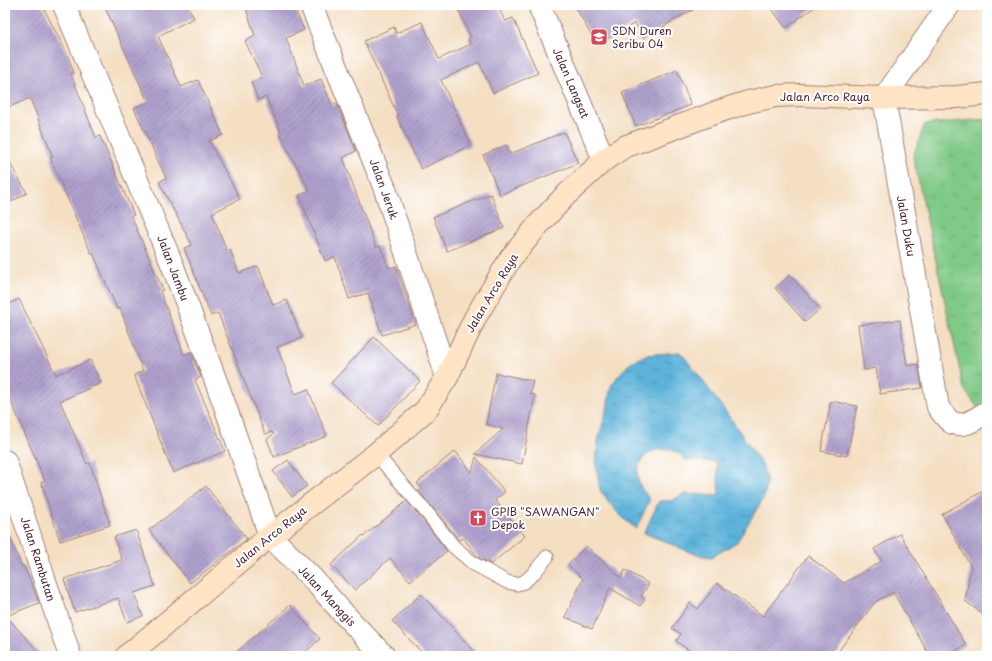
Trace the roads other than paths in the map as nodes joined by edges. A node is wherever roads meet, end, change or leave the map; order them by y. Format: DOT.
graph roads {
  1 [pos="64,5"];
  2 [pos="311,5"];
  3 [pos="539,5"];
  4 [pos="949,5"];
  5 [pos="987,94"];
  6 [pos="884,98"];
  7 [pos="604,160"];
  8 [pos="448,377"];
  9 [pos="987,412"];
  10 [pos="376,454"];
  11 [pos="5,463"];
  12 [pos="270,536"];
  13 [pos="547,557"];
  14 [pos="70,656"];
  15 [pos="127,656"];
  16 [pos="384,656"];
  1 -- 12 [label="street, Jalan Jambu"];
  2 -- 8 [label="street, Jalan Jeruk"];
  3 -- 7 [label="street, Jalan Langsat"];
  4 -- 6 [label="street"];
  5 -- 6 [label="main road, Jalan Arco Raya"];
  6 -- 7 [label="main road, Jalan Arco Raya"];
  6 -- 9 [label="street, Jalan Duku"];
  7 -- 8 [label="main road, Jalan Arco Raya"];
  8 -- 10 [label="main road, Jalan Arco Raya"];
  10 -- 12 [label="main road, Jalan Arco Raya"];
  10 -- 13 [label="lane"];
  11 -- 14 [label="street, Jalan Rambutan"];
  12 -- 15 [label="main road, Jalan Arco Raya"];
  12 -- 16 [label="street, Jalan Manggis"];
}
